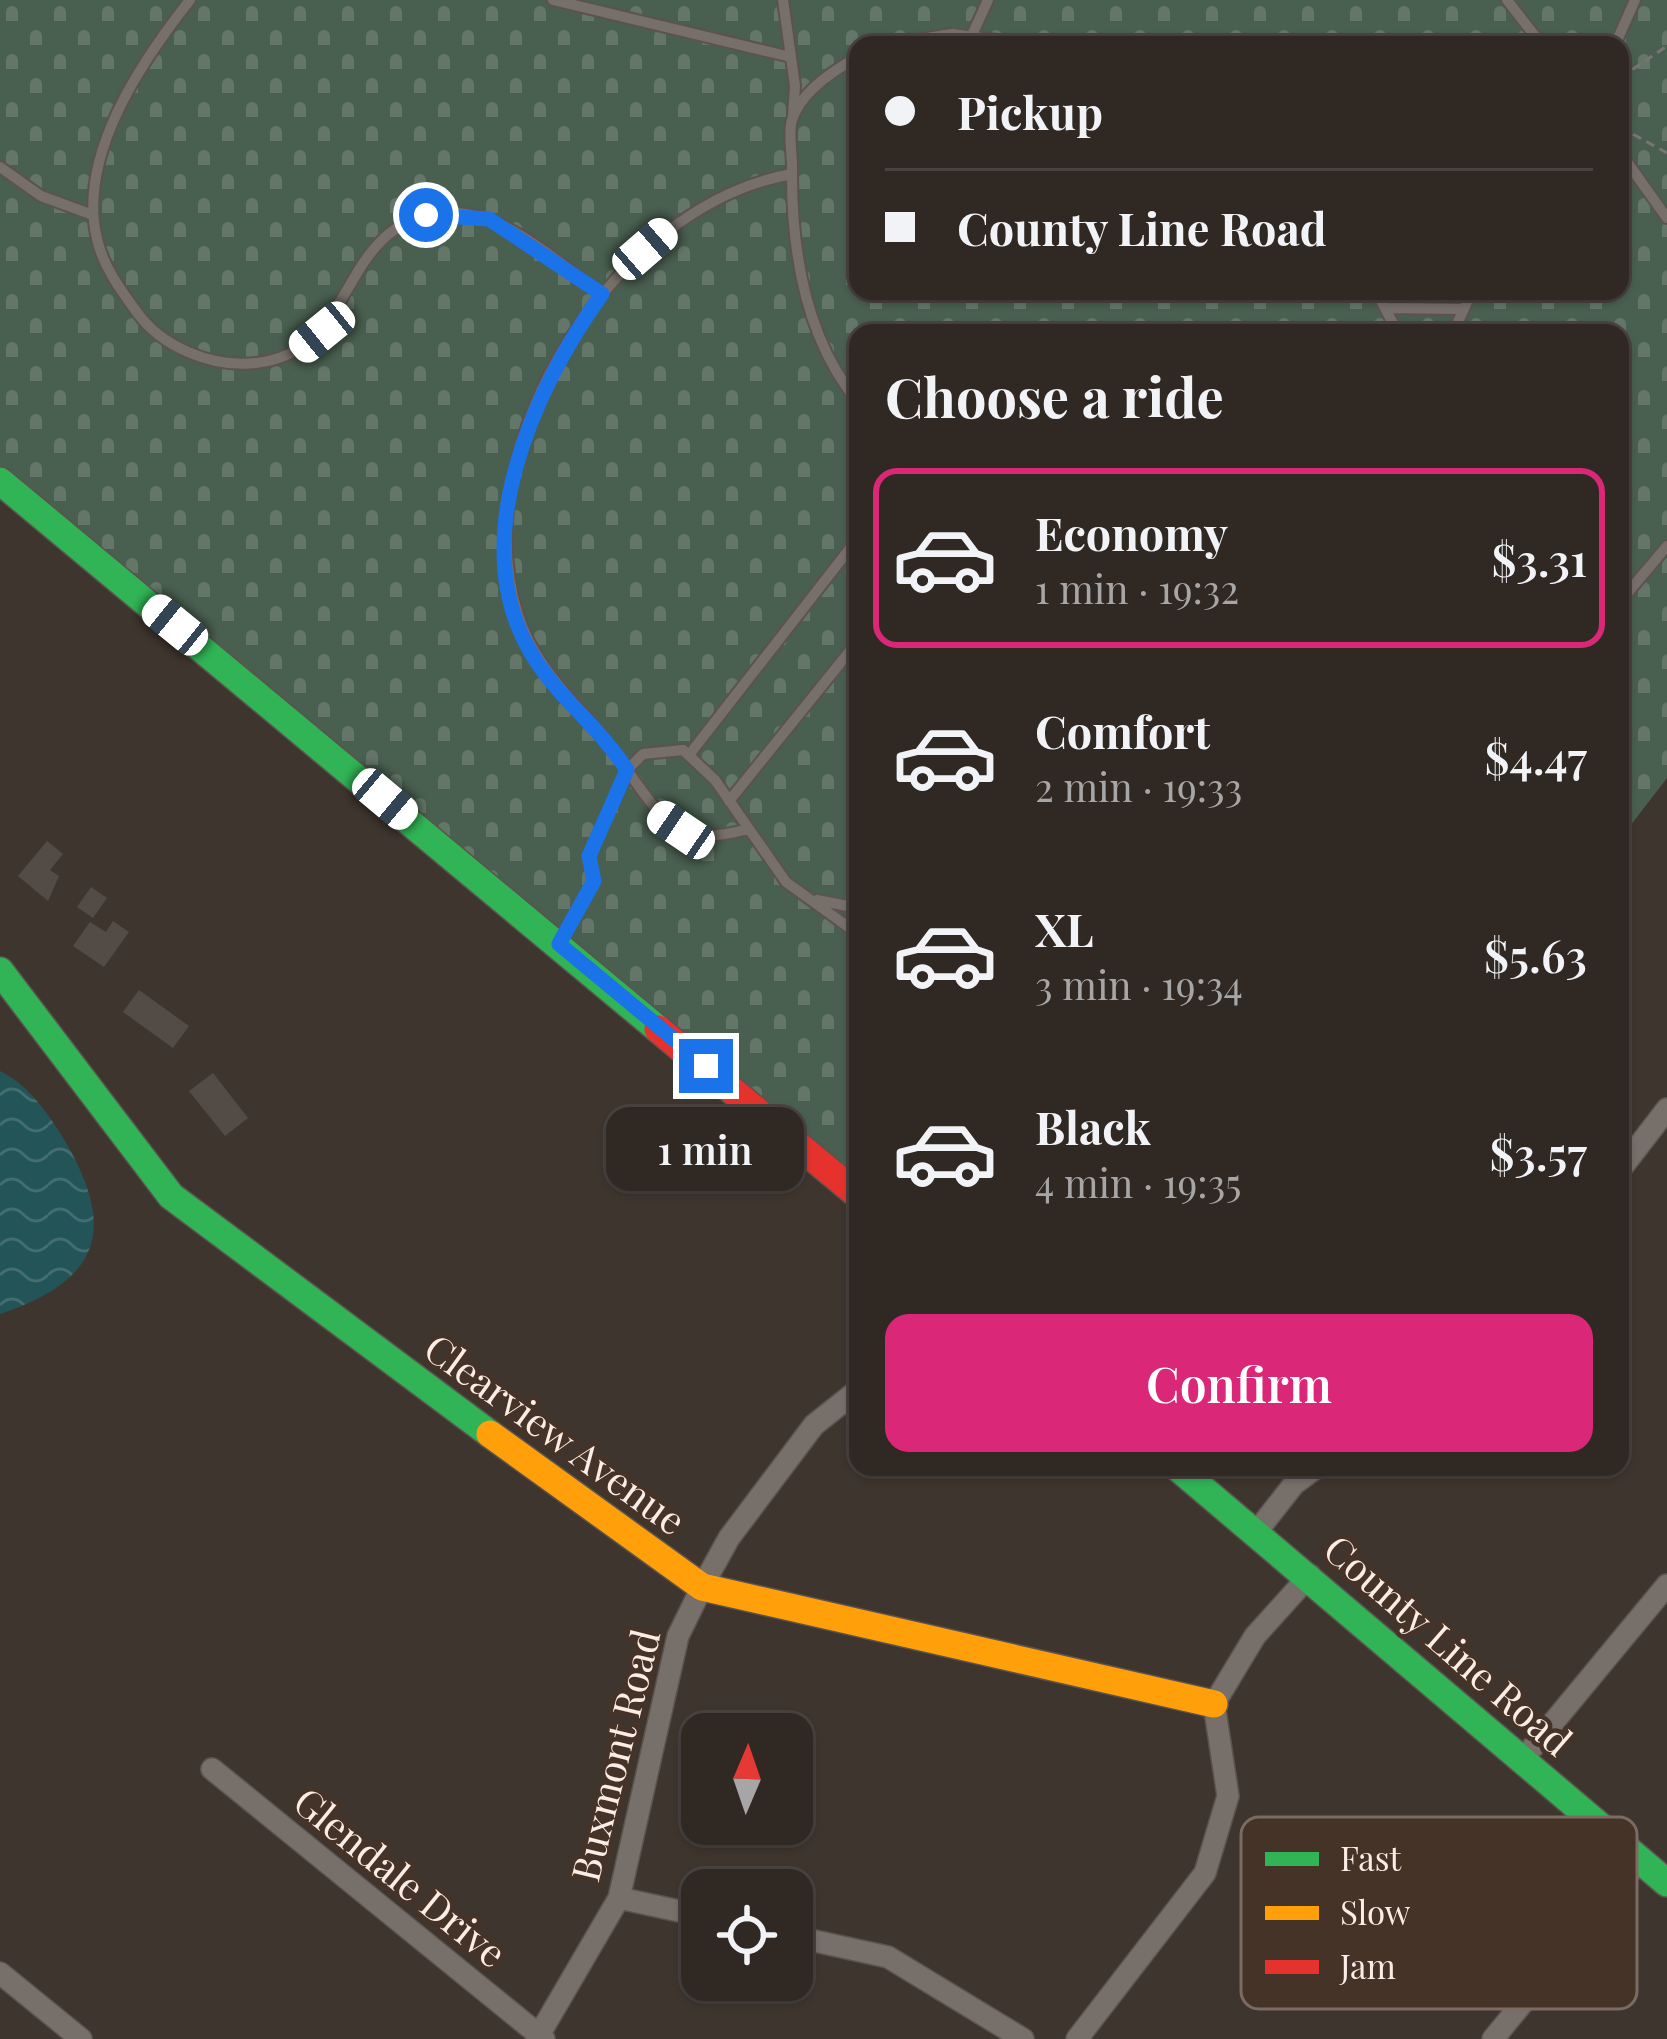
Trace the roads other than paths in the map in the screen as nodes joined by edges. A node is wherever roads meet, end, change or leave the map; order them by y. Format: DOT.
graph roads {
  1 [pos="190,0"];
  2 [pos="554,0"];
  3 [pos="783,0"];
  4 [pos="988,0"];
  5 [pos="1508,0"];
  6 [pos="1635,0"];
  7 [pos="972,35"];
  8 [pos="916,36"];
  9 [pos="978,36"];
  10 [pos="1535,36"];
  11 [pos="1619,36"];
  12 [pos="791,57"];
  13 [pos="849,62"];
  14 [pos="792,119"];
  15 [pos="1629,165"];
  16 [pos="0,167"];
  17 [pos="792,174"];
  18 [pos="93,215"];
  19 [pos="1667,218"];
  20 [pos="602,294"];
  21 [pos="1381,300"];
  22 [pos="1468,300"];
  23 [pos="1386,308"];
  24 [pos="1463,309"];
  25 [pos="1393,324"];
  26 [pos="1457,324"];
  27 [pos="849,390"];
  28 [pos="0,481"];
  29 [pos="1667,546"];
  30 [pos="849,550"];
  31 [pos="1629,591"];
  32 [pos="849,652"];
  33 [pos="689,755"];
  34 [pos="627,770"];
  35 [pos="729,801"];
  36 [pos="748,830"];
  37 [pos="798,891"];
  38 [pos="849,908"];
  39 [pos="849,928"];
  40 [pos="559,944"];
  41 [pos="1,972"];
  42 [pos="1667,1109"];
  43 [pos="1629,1158"];
  44 [pos="849,1187"];
  45 [pos="849,1397"];
  46 [pos="1189,1476"];
  47 [pos="1305,1476"];
  48 [pos="1258,1530"];
  49 [pos="1310,1575"];
  50 [pos="1667,1585"];
  51 [pos="702,1587"];
  52 [pos="1214,1704"];
  53 [pos="1523,1759"];
  54 [pos="212,1769"];
  55 [pos="1590,1817"];
  56 [pos="1637,1857"];
  57 [pos="1640,1860"];
  58 [pos="1637,1864"];
  59 [pos="1667,1883"];
  60 [pos="619,1898"];
  61 [pos="681,1911"];
  62 [pos="813,1941"];
  63 [pos="0,1973"];
  64 [pos="1518,2009"];
  65 [pos="541,2037"];
  66 [pos="81,2039"];
  67 [pos="1023,2039"];
  68 [pos="1077,2039"];
  69 [pos="1493,2039"];
  1 -- 18 [label="lane"];
  2 -- 12 [label="lane"];
  3 -- 12 [label="lane"];
  4 -- 7 [label="lane"];
  5 -- 10 [label="lane"];
  6 -- 11 [label="lane"];
  7 -- 8 [label="lane"];
  7 -- 9 [label="lane"];
  12 -- 14 [label="lane"];
  13 -- 14 [label="lane"];
  14 -- 17 [label="lane"];
  15 -- 19 [label="lane"];
  16 -- 18 [label="lane"];
  17 -- 20 [label="lane"];
  17 -- 27 [label="lane"];
  18 -- 20 [label="lane"];
  20 -- 34 [label="lane"];
  21 -- 23 [label="lane"];
  22 -- 24 [label="lane"];
  23 -- 24 [label="lane"];
  23 -- 25 [label="lane"];
  24 -- 26 [label="lane"];
  28 -- 40 [label="main road"];
  29 -- 31 [label="lane"];
  30 -- 33 [label="lane"];
  32 -- 35 [label="lane"];
  33 -- 34 [label="lane"];
  33 -- 35 [label="lane"];
  34 -- 36 [label="lane"];
  34 -- 40 [label="lane"];
  35 -- 36 [label="lane"];
  36 -- 37 [label="lane"];
  37 -- 38 [label="lane"];
  37 -- 39 [label="lane"];
  40 -- 44 [label="main road"];
  41 -- 51 [label="main road, Clearview Avenue"];
  42 -- 43 [label="street"];
  45 -- 51 [label="street, Buxmont Road"];
  46 -- 48 [label="main road, County Line Road"];
  47 -- 48 [label="street"];
  48 -- 49 [label="main road, County Line Road"];
  49 -- 52 [label="street"];
  49 -- 53 [label="main road, County Line Road"];
  50 -- 53 [label="street"];
  51 -- 52 [label="main road, Clearview Avenue"];
  51 -- 60 [label="street, Buxmont Road"];
  52 -- 68 [label="street"];
  53 -- 55 [label="main road, County Line Road"];
  54 -- 65 [label="street, Glendale Drive"];
  56 -- 57 [label="main road, County Line Road"];
  57 -- 58 [label="street"];
  57 -- 59 [label="main road, County Line Road"];
  60 -- 61 [label="street"];
  60 -- 65 [label="street, Buxmont Road"];
  62 -- 67 [label="street"];
  63 -- 66 [label="street"];
  64 -- 69 [label="street"];
}
